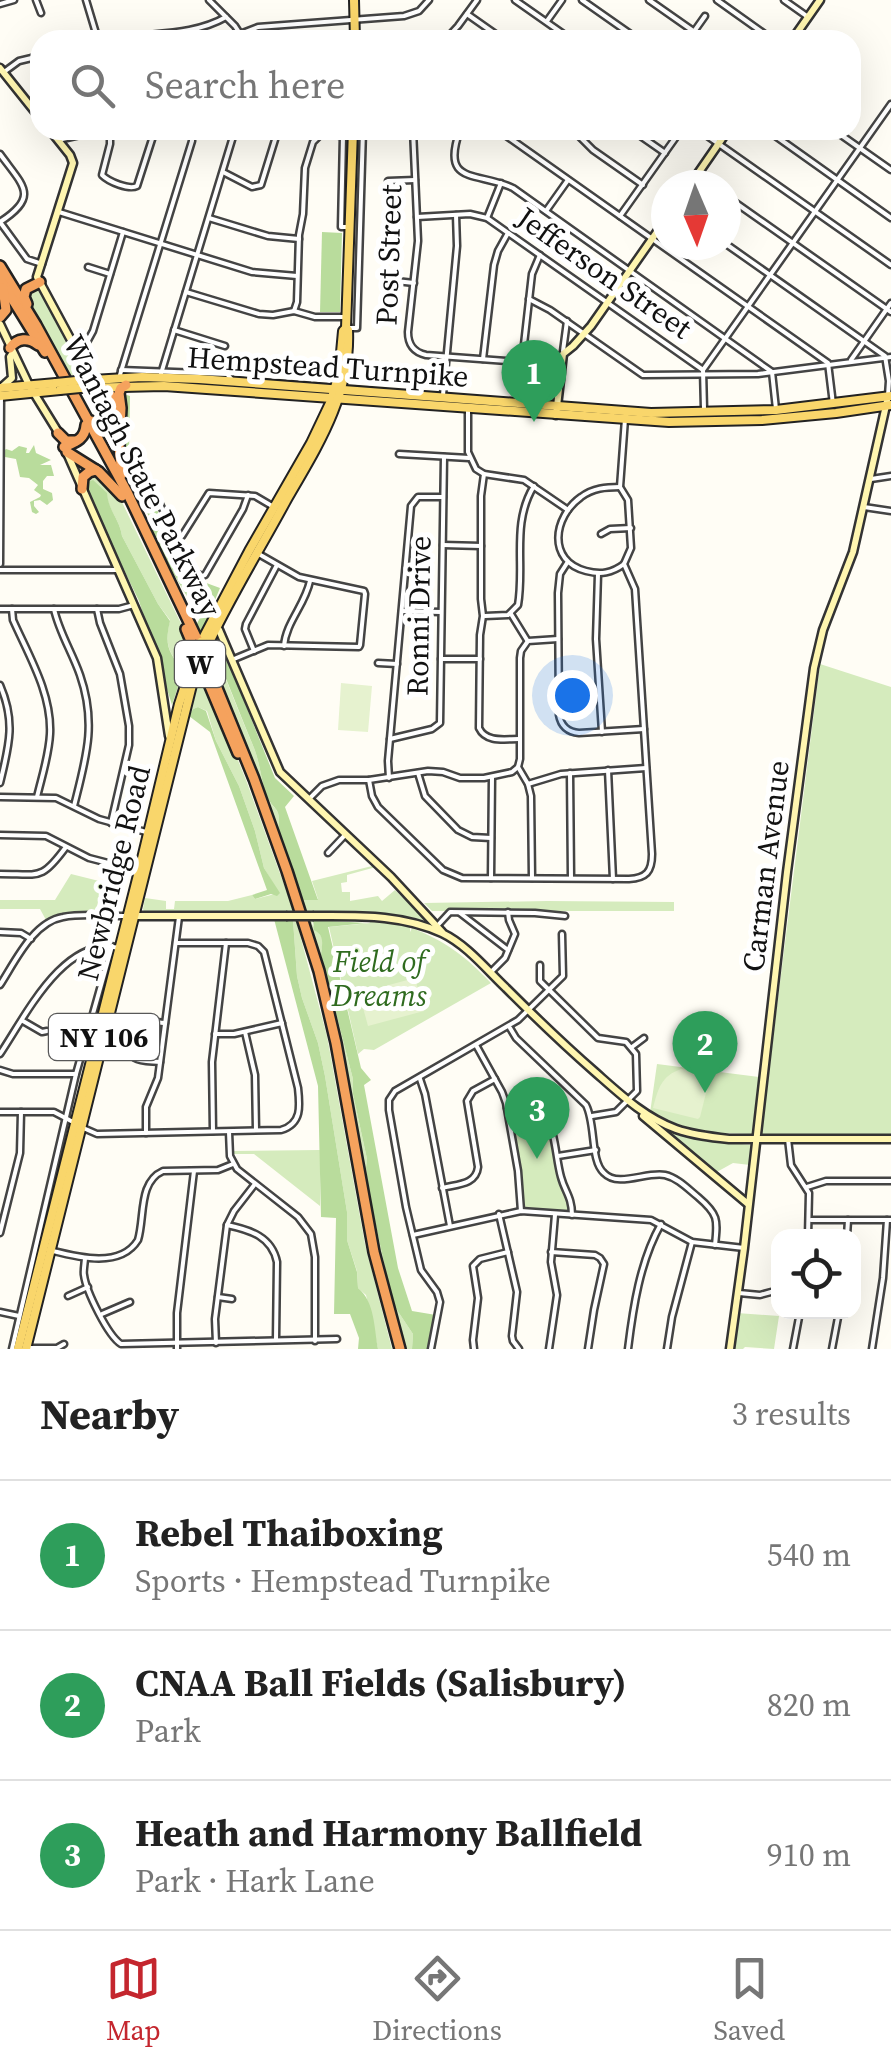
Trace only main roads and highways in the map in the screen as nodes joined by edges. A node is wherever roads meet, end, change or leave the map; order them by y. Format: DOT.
graph roads {
  1 [pos="354,0"];
  2 [pos="820,0"];
  3 [pos="354,30"];
  4 [pos="799,30"];
  5 [pos="4,73"];
  6 [pos="30,106"];
  7 [pos="58,140"];
  8 [pos="349,140"];
  9 [pos="722,140"];
  10 [pos="700,170"];
  11 [pos="651,240"];
  12 [pos="1,274"];
  13 [pos="39,279"];
  14 [pos="0,320"];
  15 [pos="36,325"];
  16 [pos="44,350"];
  17 [pos="11,351"];
  18 [pos="79,355"];
  19 [pos="122,378"];
  20 [pos="162,378"];
  21 [pos="78,383"];
  22 [pos="94,383"];
  23 [pos="0,385"];
  24 [pos="56,388"];
  25 [pos="32,389"];
  26 [pos="337,394"];
  27 [pos="0,399"];
  28 [pos="889,401"];
  29 [pos="468,404"];
  30 [pos="556,410"];
  31 [pos="625,415"];
  32 [pos="54,422"];
  33 [pos="87,422"];
  34 [pos="58,432"];
  35 [pos="78,441"];
  36 [pos="66,449"];
  37 [pos="99,472"];
  38 [pos="82,489"];
  39 [pos="124,494"];
  40 [pos="277,510"];
  41 [pos="213,626"];
  42 [pos="164,695"];
  43 [pos="181,712"];
  44 [pos="170,742"];
  45 [pos="152,834"];
  46 [pos="131,916"];
  47 [pos="444,934"];
  48 [pos="106,1017"];
  49 [pos="666,1129"];
  50 [pos="891,1138"];
  51 [pos="756,1139"];
  52 [pos="749,1205"];
  53 [pos="46,1250"];
  54 [pos="15,1349"];
  55 [pos="26,1349"];
  56 [pos="397,1349"];
  57 [pos="730,1349"];
  1 -- 3 [label="main road"];
  2 -- 4 [label="main road"];
  5 -- 6 [label="main road"];
  7 -- 13 [label="main road"];
  8 -- 26 [label="main road, NY 106"];
  9 -- 10 [label="main road"];
  11 -- 30 [label="main road"];
  12 -- 13 [label="highway"];
  12 -- 14 [label="highway"];
  12 -- 15 [label="highway, Wantagh State Parkway / W"];
  12 -- 16 [label="highway, Wantagh State Parkway / W"];
  13 -- 15 [label="highway"];
  13 -- 18 [label="main road"];
  14 -- 17 [label="main road"];
  15 -- 33 [label="highway, Wantagh State Parkway / W"];
  16 -- 17 [label="highway"];
  16 -- 33 [label="highway, Wantagh State Parkway / W"];
  17 -- 23 [label="main road"];
  17 -- 25 [label="main road"];
  18 -- 21 [label="main road"];
  18 -- 22 [label="main road"];
  19 -- 20 [label="main road, Hempstead Turnpike"];
  19 -- 22 [label="main road, Hempstead Turnpike"];
  19 -- 39 [label="highway"];
  20 -- 26 [label="main road, Hempstead Turnpike"];
  20 -- 26 [label="main road, Hempstead Turnpike"];
  21 -- 22 [label="main road, Hempstead Turnpike"];
  21 -- 24 [label="main road, Hempstead Turnpike, bridge"];
  22 -- 33 [label="highway"];
  23 -- 25 [label="main road, Hempstead Turnpike"];
  24 -- 25 [label="main road, Hempstead Turnpike"];
  24 -- 32 [label="main road"];
  25 -- 27 [label="main road, Hempstead Turnpike"];
  25 -- 32 [label="main road"];
  26 -- 29 [label="main road, Hempstead Turnpike"];
  26 -- 29 [label="main road, Hempstead Turnpike"];
  26 -- 40 [label="main road, NY 106"];
  28 -- 31 [label="main road, Hempstead Turnpike"];
  28 -- 31 [label="main road, Hempstead Turnpike"];
  28 -- 51 [label="main road, Carman Avenue"];
  29 -- 30 [label="main road, Hempstead Turnpike"];
  30 -- 31 [label="main road, Hempstead Turnpike"];
  32 -- 34 [label="main road"];
  33 -- 35 [label="highway"];
  33 -- 39 [label="highway, Wantagh State Parkway / W"];
  34 -- 35 [label="highway"];
  34 -- 36 [label="main road"];
  35 -- 36 [label="highway"];
  36 -- 37 [label="highway"];
  36 -- 38 [label="main road"];
  37 -- 38 [label="highway"];
  37 -- 39 [label="highway"];
  38 -- 42 [label="main road"];
  39 -- 56 [label="highway, Wantagh State Parkway / W"];
  40 -- 41 [label="main road, NY 106"];
  40 -- 41 [label="main road, NY 106"];
  41 -- 43 [label="main road, Newbridge Road / NY 106, bridge"];
  41 -- 47 [label="main road"];
  42 -- 43 [label="main road"];
  42 -- 44 [label="main road"];
  43 -- 44 [label="main road, Newbridge Road / NY 106"];
  43 -- 45 [label="main road, Newbridge Road / NY 106"];
  44 -- 45 [label="main road, Newbridge Road / NY 106"];
  45 -- 46 [label="main road, Newbridge Road / NY 106"];
  45 -- 46 [label="main road, Newbridge Road / NY 106"];
  46 -- 47 [label="main road, bridge"];
  46 -- 48 [label="main road, Newbridge Road / NY 106"];
  46 -- 48 [label="main road, Newbridge Road / NY 106"];
  47 -- 49 [label="main road"];
  48 -- 53 [label="main road, Newbridge Road / NY 106"];
  49 -- 51 [label="main road"];
  49 -- 52 [label="main road"];
  50 -- 51 [label="main road"];
  51 -- 52 [label="main road, Carman Avenue"];
  52 -- 57 [label="main road, Carman Avenue"];
  53 -- 54 [label="main road, Newbridge Road / NY 106"];
  53 -- 55 [label="main road, Newbridge Road / NY 106"];
}
